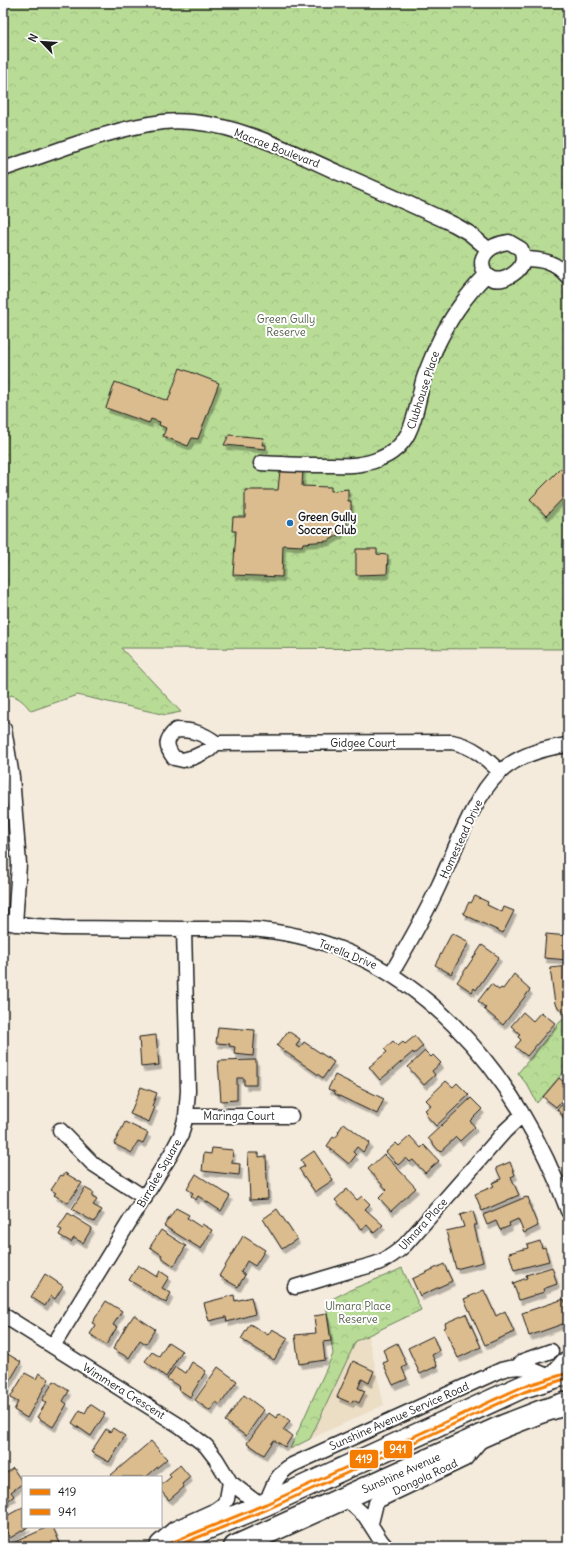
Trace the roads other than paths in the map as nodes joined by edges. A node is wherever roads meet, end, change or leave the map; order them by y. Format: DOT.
graph roads {
  1 [pos="3,168"];
  2 [pos="489,250"];
  3 [pos="524,259"];
  4 [pos="486,275"];
  5 [pos="568,277"];
  6 [pos="261,463"];
  7 [pos="4,730"];
  8 [pos="216,743"];
  9 [pos="568,745"];
  10 [pos="500,772"];
  11 [pos="9,923"];
  12 [pos="184,929"];
  13 [pos="391,974"];
  14 [pos="522,1115"];
  15 [pos="186,1116"];
  16 [pos="291,1116"];
  17 [pos="60,1130"];
  18 [pos="565,1192"];
  19 [pos="145,1198"];
  20 [pos="568,1211"];
  21 [pos="295,1287"];
  22 [pos="3,1315"];
  23 [pos="53,1346"];
  24 [pos="551,1352"];
  25 [pos="568,1360"];
  26 [pos="518,1366"];
  27 [pos="558,1375"];
  28 [pos="486,1402"];
  29 [pos="568,1402"];
  30 [pos="495,1430"];
  31 [pos="230,1482"];
  32 [pos="345,1498"];
  33 [pos="263,1505"];
  34 [pos="371,1523"];
  35 [pos="154,1547"];
  36 [pos="161,1547"];
  37 [pos="235,1547"];
  38 [pos="386,1547"];
  1 -- 2 [label="street, Macrae Boulevard"];
  2 -- 3 [label="street"];
  2 -- 4 [label="street"];
  3 -- 4 [label="street"];
  3 -- 5 [label="street"];
  4 -- 6 [label="street, Clubhouse Place"];
  7 -- 11 [label="street"];
  8 -- 10 [label="street, Gidgee Court"];
  9 -- 10 [label="street, Homestead Drive"];
  10 -- 13 [label="street, Homestead Drive"];
  11 -- 12 [label="street, Tarella Drive"];
  12 -- 13 [label="street, Tarella Drive"];
  12 -- 15 [label="street, Birralee Square"];
  13 -- 14 [label="street, Tarella Drive"];
  14 -- 18 [label="street, Tarella Drive"];
  14 -- 21 [label="street, Ulmara Place"];
  15 -- 16 [label="street, Maringa Court"];
  15 -- 19 [label="street, Birralee Square"];
  17 -- 19 [label="street"];
  18 -- 20 [label="street, Tarella Drive"];
  19 -- 23 [label="street, Birralee Square"];
  22 -- 23 [label="street, Wimmera Crescent"];
  23 -- 31 [label="street, Wimmera Crescent"];
  24 -- 26 [label="street, Sunshine Avenue Service Road"];
  25 -- 27 [label="street"];
  26 -- 27 [label="street"];
  26 -- 33 [label="street, Sunshine Avenue Service Road"];
  27 -- 28 [label="main road"];
  28 -- 30 [label="main road"];
  28 -- 33 [label="main road"];
  29 -- 30 [label="main road, Sunshine Avenue"];
  30 -- 32 [label="main road, Sunshine Avenue"];
  30 -- 34 [label="street, Dongola Road"];
  31 -- 33 [label="street"];
  31 -- 35 [label="street"];
  32 -- 34 [label="street"];
  32 -- 37 [label="main road, Sunshine Avenue"];
  33 -- 36 [label="main road"];
  34 -- 38 [label="street"];
}
